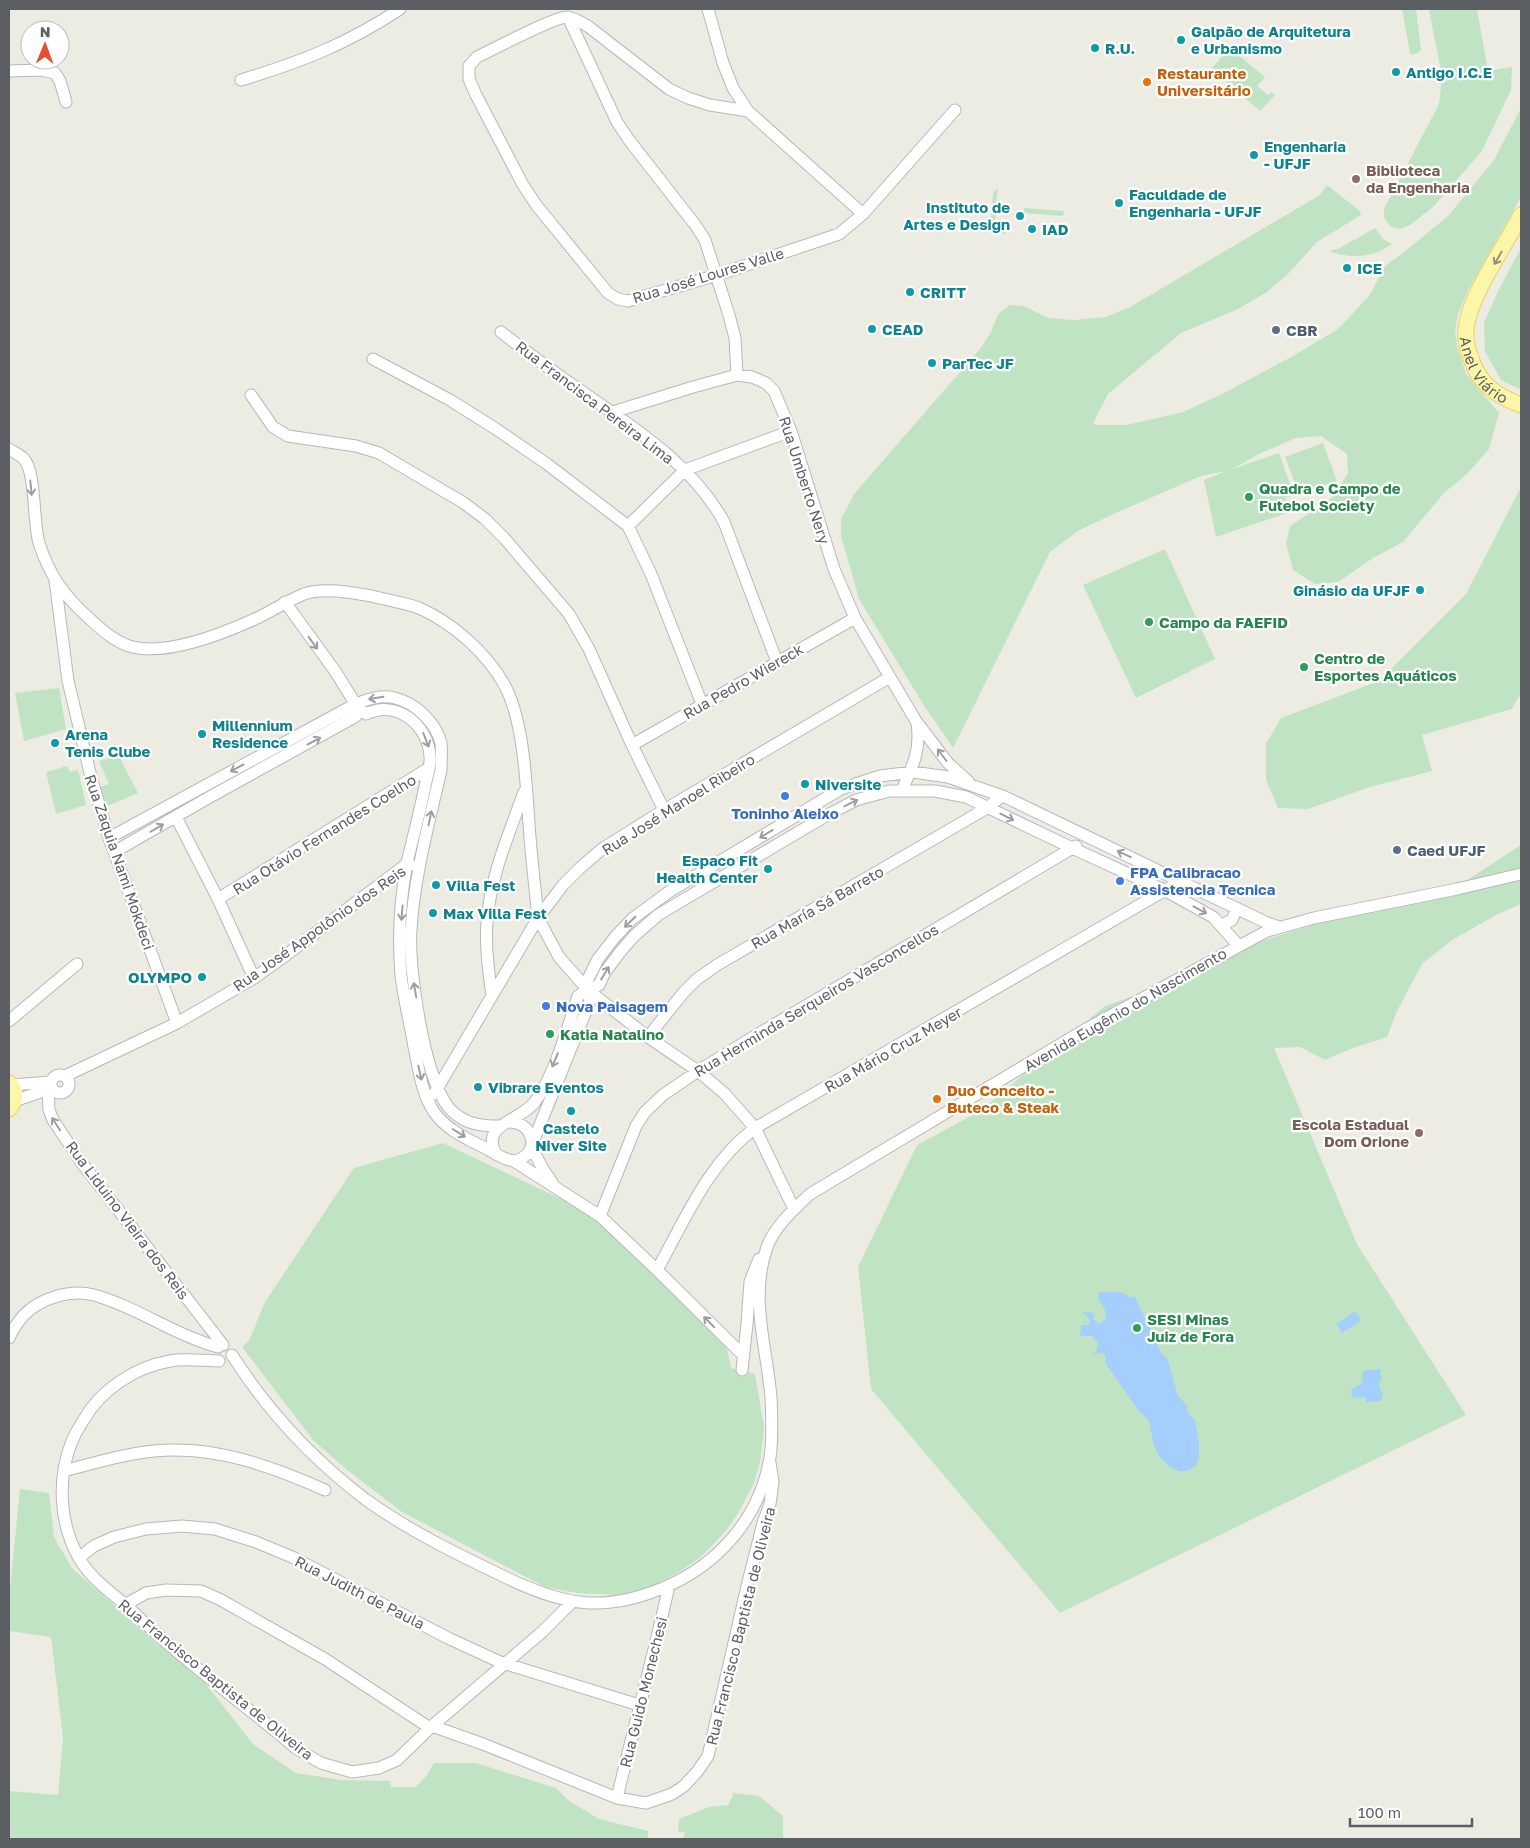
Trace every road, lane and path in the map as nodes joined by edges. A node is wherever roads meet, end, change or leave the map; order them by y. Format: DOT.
graph roads {
  1 [pos="400,9"];
  2 [pos="708,9"];
  3 [pos="386,13"];
  4 [pos="568,17"];
  5 [pos="9,72"];
  6 [pos="241,80"];
  7 [pos="66,102"];
  8 [pos="748,110"];
  9 [pos="955,110"];
  10 [pos="862,214"];
  11 [pos="1521,215"];
  12 [pos="717,275"];
  13 [pos="500,332"];
  14 [pos="373,359"];
  15 [pos="737,375"];
  16 [pos="251,396"];
  17 [pos="1521,405"];
  18 [pos="613,412"];
  19 [pos="791,431"];
  20 [pos="9,449"];
  21 [pos="685,470"];
  22 [pos="628,526"];
  23 [pos="54,580"];
  24 [pos="286,602"];
  25 [pos="855,618"];
  26 [pos="777,662"];
  27 [pos="890,677"];
  28 [pos="702,704"];
  29 [pos="358,708"];
  30 [pos="916,721"];
  31 [pos="632,745"];
  32 [pos="429,768"];
  33 [pos="910,772"];
  34 [pos="972,785"];
  35 [pos="526,786"];
  36 [pos="902,790"];
  37 [pos="1002,796"];
  38 [pos="816,803"];
  39 [pos="987,808"];
  40 [pos="664,810"];
  41 [pos="176,817"];
  42 [pos="824,817"];
  43 [pos="1089,837"];
  44 [pos="109,838"];
  45 [pos="741,848"];
  46 [pos="1072,848"];
  47 [pos="114,852"];
  48 [pos="748,861"];
  49 [pos="407,864"];
  50 [pos="420,866"];
  51 [pos="1521,875"];
  52 [pos="1181,881"];
  53 [pos="670,891"];
  54 [pos="1166,891"];
  55 [pos="218,899"];
  56 [pos="678,903"];
  57 [pos="1235,907"];
  58 [pos="538,918"];
  59 [pos="1219,923"];
  60 [pos="1279,927"];
  61 [pos="1238,945"];
  62 [pos="405,953"];
  63 [pos="77,964"];
  64 [pos="254,978"];
  65 [pos="588,990"];
  66 [pos="492,995"];
  67 [pos="414,1019"];
  68 [pos="9,1021"];
  69 [pos="176,1023"];
  70 [pos="648,1037"];
  71 [pos="567,1044"];
  72 [pos="698,1071"];
  73 [pos="10,1084"];
  74 [pos="50,1087"];
  75 [pos="438,1089"];
  76 [pos="429,1102"];
  77 [pos="11,1105"];
  78 [pos="510,1122"];
  79 [pos="499,1126"];
  80 [pos="755,1128"];
  81 [pos="531,1144"];
  82 [pos="497,1155"];
  83 [pos="514,1161"];
  84 [pos="558,1189"];
  85 [pos="794,1209"];
  86 [pos="600,1216"];
  87 [pos="768,1245"];
  88 [pos="658,1270"];
  89 [pos="9,1338"];
  90 [pos="763,1345"];
  91 [pos="222,1355"];
  92 [pos="744,1356"];
  93 [pos="742,1370"];
  94 [pos="770,1458"];
  95 [pos="64,1471"];
  96 [pos="325,1490"];
  97 [pos="79,1558"];
  98 [pos="669,1586"];
  99 [pos="572,1602"];
  100 [pos="125,1605"];
  101 [pos="505,1663"];
  102 [pos="639,1706"];
  103 [pos="431,1727"];
  104 [pos="617,1798"];
  1 -- 3 [label="street"];
  2 -- 8 [label="street"];
  3 -- 6 [label="street"];
  4 -- 8 [label="street"];
  4 -- 12 [label="street"];
  4 -- 12 [label="street, Rua José Loures Valle"];
  5 -- 7 [label="street"];
  8 -- 10 [label="street"];
  9 -- 10 [label="street, Rua José Loures Valle"];
  10 -- 12 [label="street, Rua José Loures Valle"];
  11 -- 17 [label="main road, Anel Viário, one-way"];
  12 -- 15 [label="street"];
  13 -- 18 [label="street, Rua Francisca Pereira Lima"];
  14 -- 22 [label="street"];
  15 -- 18 [label="street, Rua Umberto Nery"];
  15 -- 19 [label="street, Rua Umberto Nery"];
  16 -- 31 [label="street"];
  18 -- 21 [label="street, Rua Francisca Pereira Lima"];
  19 -- 21 [label="street"];
  19 -- 25 [label="street, Rua Umberto Nery"];
  20 -- 23 [label="street, one-way"];
  21 -- 22 [label="street"];
  21 -- 26 [label="street, Rua Francisca Pereira Lima"];
  22 -- 28 [label="street"];
  23 -- 24 [label="street"];
  23 -- 44 [label="street, Rua Zaquia Nami Mokdeci"];
  24 -- 29 [label="street, one-way"];
  24 -- 35 [label="street"];
  25 -- 26 [label="street, Rua Pedro Wiereck"];
  25 -- 27 [label="street, Rua Umberto Nery"];
  26 -- 28 [label="street, Rua Pedro Wiereck"];
  27 -- 30 [label="street, Rua Umberto Nery"];
  27 -- 40 [label="street, Rua José Manoel Ribeiro"];
  28 -- 31 [label="street, Rua Pedro Wiereck"];
  29 -- 32 [label="street, one-way"];
  41 -- 29 [label="street, one-way"];
  29 -- 44 [label="street, one-way"];
  50 -- 29 [label="street, one-way"];
  30 -- 33 [label="street, Rua Umberto Nery"];
  34 -- 30 [label="street, Rua Umberto Nery, one-way"];
  31 -- 40 [label="street"];
  32 -- 49 [label="street"];
  32 -- 55 [label="street, Rua Otávio Fernandes Coelho"];
  33 -- 34 [label="street"];
  33 -- 36 [label="street, Rua Umberto Nery"];
  33 -- 38 [label="street"];
  34 -- 37 [label="street"];
  35 -- 58 [label="street"];
  35 -- 66 [label="street"];
  36 -- 39 [label="street"];
  42 -- 36 [label="street, one-way"];
  37 -- 39 [label="street, Rua María Sá Barreto"];
  37 -- 43 [label="street"];
  38 -- 42 [label="street"];
  38 -- 45 [label="street, one-way"];
  39 -- 46 [label="street, one-way"];
  39 -- 70 [label="street, Rua María Sá Barreto"];
  40 -- 58 [label="street, Rua José Manoel Ribeiro"];
  47 -- 41 [label="street, one-way"];
  41 -- 55 [label="street"];
  42 -- 48 [label="street"];
  43 -- 46 [label="street, Rua Herminda Serqueiros Vasconcellos"];
  52 -- 43 [label="street, one-way"];
  44 -- 47 [label="street, Rua Zaquia Nami Mokdeci"];
  45 -- 48 [label="street"];
  45 -- 53 [label="street"];
  46 -- 54 [label="street"];
  46 -- 72 [label="street, Rua Herminda Serqueiros Vasconcellos"];
  47 -- 69 [label="street, Rua Zaquia Nami Mokdeci"];
  48 -- 56 [label="street"];
  49 -- 50 [label="street, Rua José Appolônio dos Reis"];
  49 -- 62 [label="street, one-way"];
  49 -- 64 [label="street, Rua José Appolônio dos Reis"];
  50 -- 62 [label="street"];
  51 -- 60 [label="street, Avenida Eugênio do Nascimento"];
  52 -- 54 [label="street, Rua Mário Cruz Meyer"];
  52 -- 57 [label="street"];
  53 -- 56 [label="street"];
  53 -- 65 [label="street, one-way"];
  54 -- 59 [label="street, one-way"];
  54 -- 80 [label="street, Rua Mário Cruz Meyer"];
  55 -- 64 [label="street"];
  65 -- 56 [label="street, one-way"];
  57 -- 59 [label="street"];
  57 -- 60 [label="street"];
  58 -- 65 [label="street"];
  58 -- 66 [label="street, Rua José Manoel Ribeiro"];
  59 -- 61 [label="street"];
  60 -- 61 [label="street, Avenida Eugênio do Nascimento"];
  61 -- 85 [label="street, Avenida Eugênio do Nascimento"];
  62 -- 67 [label="street"];
  63 -- 68 [label="street"];
  64 -- 69 [label="street, Rua José Appolônio dos Reis"];
  65 -- 70 [label="street"];
  65 -- 71 [label="street"];
  66 -- 75 [label="street, Rua José Manoel Ribeiro"];
  67 -- 75 [label="street"];
  67 -- 76 [label="street, one-way"];
  69 -- 74 [label="street, Rua José Appolônio dos Reis"];
  70 -- 72 [label="street"];
  71 -- 78 [label="street, one-way"];
  71 -- 81 [label="street"];
  72 -- 80 [label="street"];
  72 -- 86 [label="street, Rua Herminda Serqueiros Vasconcellos"];
  73 -- 74 [label="street"];
  73 -- 77 [label="main road"];
  74 -- 77 [label="street"];
  91 -- 74 [label="street, Rua Liduino Vieira dos Reis, one-way"];
  75 -- 76 [label="street, Rua José Manoel Ribeiro"];
  75 -- 79 [label="street"];
  76 -- 82 [label="street, one-way"];
  78 -- 79 [label="street"];
  78 -- 81 [label="street"];
  79 -- 82 [label="street"];
  80 -- 85 [label="street"];
  80 -- 88 [label="street, Rua Mário Cruz Meyer"];
  81 -- 83 [label="street"];
  81 -- 84 [label="street"];
  82 -- 83 [label="street"];
  83 -- 84 [label="street"];
  84 -- 86 [label="street"];
  85 -- 87 [label="street, Avenida Eugênio do Nascimento"];
  85 -- 90 [label="street, Avenida Eugênio do Nascimento"];
  86 -- 88 [label="street"];
  87 -- 90 [label="street, Avenida Eugênio do Nascimento"];
  87 -- 92 [label="street"];
  92 -- 88 [label="street, one-way"];
  89 -- 91 [label="street"];
  90 -- 94 [label="street, Avenida Eugênio do Nascimento"];
  91 -- 95 [label="street, Rua Francisco Baptista de Oliveira"];
  91 -- 99 [label="street, Avenida Eugênio do Nascimento"];
  92 -- 93 [label="street"];
  94 -- 98 [label="street, Avenida Eugênio do Nascimento"];
  94 -- 104 [label="street, Rua Francisco Baptista de Oliveira"];
  95 -- 96 [label="street"];
  95 -- 97 [label="street, Rua Francisco Baptista de Oliveira"];
  97 -- 100 [label="street, Rua Francisco Baptista de Oliveira"];
  97 -- 101 [label="street, Rua Judith de Paula"];
  98 -- 99 [label="street, Avenida Eugênio do Nascimento"];
  98 -- 102 [label="street, Rua Guido Monechesi"];
  99 -- 101 [label="street"];
  100 -- 103 [label="street"];
  100 -- 103 [label="street, Rua Francisco Baptista de Oliveira"];
  101 -- 102 [label="street, Rua Judith de Paula"];
  101 -- 103 [label="street"];
  102 -- 104 [label="street, Rua Guido Monechesi"];
  103 -- 104 [label="street, Rua Francisco Baptista de Oliveira"];
}
